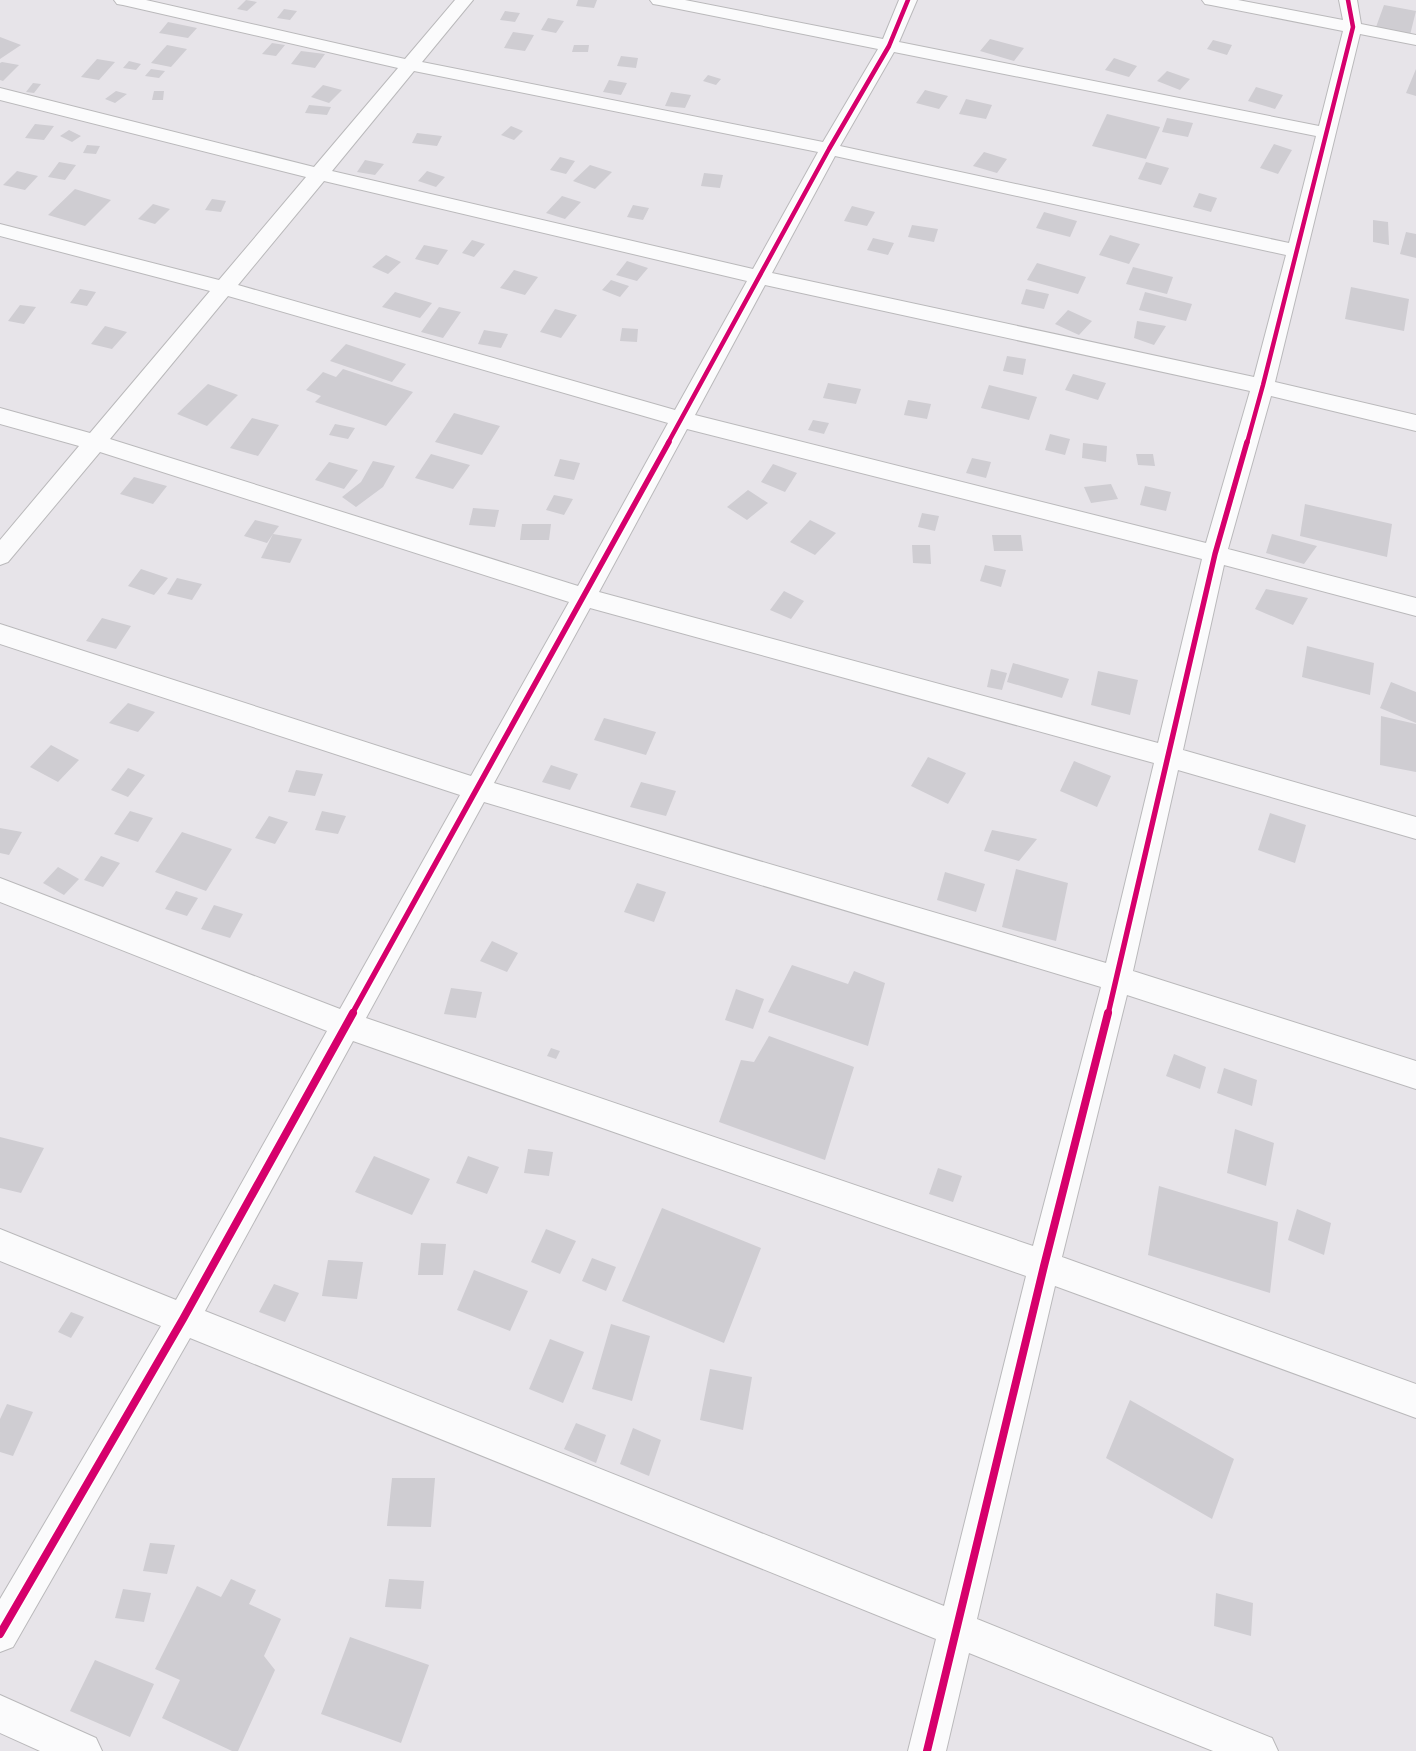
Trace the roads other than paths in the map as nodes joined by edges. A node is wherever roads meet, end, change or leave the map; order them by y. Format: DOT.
graph roads {
  1 [pos="124,0"];
  2 [pos="464,0"];
  3 [pos="659,0"];
  4 [pos="908,0"];
  5 [pos="1211,0"];
  6 [pos="1348,0"];
  7 [pos="1353,27"];
  8 [pos="1416,40"];
  9 [pos="889,46"];
  10 [pos="410,65"];
  11 [pos="0,94"];
  12 [pos="1326,133"];
  13 [pos="829,149"];
  14 [pos="319,174"];
  15 [pos="0,230"];
  16 [pos="1297,250"];
  17 [pos="759,277"];
  18 [pos="224,288"];
  19 [pos="1263,385"];
  20 [pos="0,416"];
  21 [pos="680,419"];
  22 [pos="1416,423"];
  23 [pos="95,442"];
  24 [pos="1214,554"];
  25 [pos="0,556"];
  26 [pos="584,597"];
  27 [pos="1416,608"];
  28 [pos="0,634"];
  29 [pos="1169,758"];
  30 [pos="477,789"];
  31 [pos="1416,828"];
  32 [pos="0,890"];
  33 [pos="1117,979"];
  34 [pos="346,1025"];
  35 [pos="1416,1075"];
  36 [pos="0,1245"];
  37 [pos="1044,1266"];
  38 [pos="183,1319"];
  39 [pos="1416,1401"];
  40 [pos="956,1628"];
  41 [pos="0,1634"];
  42 [pos="0,1714"];
  43 [pos="83,1751"];
  44 [pos="927,1751"];
  45 [pos="1259,1751"];
  1 -- 10 [label="street"];
  2 -- 10 [label="street"];
  3 -- 9 [label="street"];
  4 -- 9 [label="street"];
  5 -- 7 [label="street"];
  6 -- 7 [label="street"];
  7 -- 8 [label="street"];
  7 -- 12 [label="street"];
  9 -- 12 [label="street"];
  9 -- 13 [label="street"];
  10 -- 13 [label="street"];
  10 -- 14 [label="street"];
  11 -- 14 [label="street"];
  12 -- 16 [label="street"];
  13 -- 16 [label="street"];
  13 -- 17 [label="street"];
  14 -- 17 [label="street"];
  14 -- 18 [label="street"];
  15 -- 18 [label="street"];
  16 -- 19 [label="street"];
  17 -- 19 [label="street"];
  17 -- 21 [label="street"];
  18 -- 21 [label="street"];
  18 -- 23 [label="street"];
  19 -- 22 [label="street"];
  19 -- 24 [label="street"];
  20 -- 23 [label="street"];
  21 -- 24 [label="street"];
  21 -- 26 [label="street"];
  23 -- 25 [label="street"];
  23 -- 26 [label="street"];
  24 -- 27 [label="street"];
  24 -- 29 [label="street"];
  26 -- 29 [label="street"];
  26 -- 30 [label="street"];
  28 -- 30 [label="street"];
  29 -- 31 [label="street"];
  29 -- 33 [label="street"];
  30 -- 33 [label="street"];
  30 -- 34 [label="street"];
  32 -- 34 [label="street"];
  33 -- 35 [label="street"];
  33 -- 37 [label="street"];
  34 -- 37 [label="street"];
  34 -- 38 [label="street"];
  36 -- 38 [label="street"];
  37 -- 39 [label="street"];
  37 -- 40 [label="street"];
  38 -- 40 [label="street"];
  38 -- 41 [label="street"];
  40 -- 44 [label="street"];
  40 -- 45 [label="street"];
  42 -- 43 [label="street"];
}
